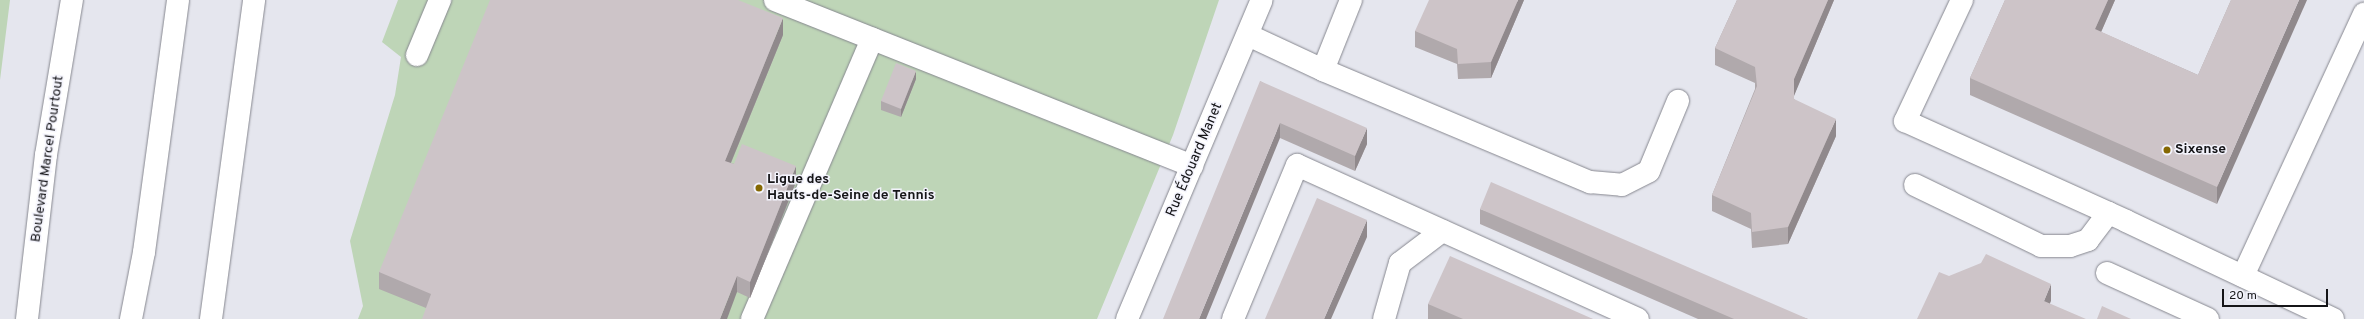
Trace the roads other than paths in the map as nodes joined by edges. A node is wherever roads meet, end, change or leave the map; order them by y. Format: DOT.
graph roads {
  1 [pos="72,0"];
  2 [pos="178,0"];
  3 [pos="254,0"];
  4 [pos="440,0"];
  5 [pos="775,0"];
  6 [pos="1262,0"];
  7 [pos="1351,0"];
  8 [pos="1962,0"];
  9 [pos="2364,14"];
  10 [pos="1248,35"];
  11 [pos="872,39"];
  12 [pos="416,55"];
  13 [pos="1323,70"];
  14 [pos="1678,101"];
  15 [pos="1192,166"];
  16 [pos="1915,185"];
  17 [pos="2108,213"];
  18 [pos="1442,231"];
  19 [pos="2107,273"];
  20 [pos="2243,276"];
  21 [pos="2301,313"];
  22 [pos="27,319"];
  23 [pos="131,319"];
  24 [pos="211,319"];
  25 [pos="752,319"];
  26 [pos="1127,319"];
  27 [pos="1233,319"];
  28 [pos="1384,319"];
  29 [pos="1638,319"];
  30 [pos="2208,319"];
  31 [pos="2333,319"];
  1 -- 22 [label="main road, Boulevard Marcel Pourtout"];
  2 -- 23 [label="main road"];
  3 -- 24 [label="main road"];
  4 -- 12 [label="main road"];
  5 -- 11 [label="main road"];
  6 -- 10 [label="main road, Rue Édouard Manet"];
  7 -- 13 [label="main road"];
  8 -- 17 [label="main road"];
  9 -- 20 [label="main road"];
  10 -- 13 [label="main road"];
  10 -- 15 [label="main road, Rue Édouard Manet"];
  11 -- 15 [label="main road"];
  11 -- 25 [label="main road"];
  13 -- 14 [label="main road"];
  15 -- 26 [label="main road, Rue Édouard Manet"];
  16 -- 17 [label="main road"];
  17 -- 20 [label="main road"];
  18 -- 27 [label="main road"];
  18 -- 28 [label="main road"];
  18 -- 29 [label="main road"];
  19 -- 30 [label="main road"];
  20 -- 21 [label="main road"];
  21 -- 31 [label="main road"];
}
